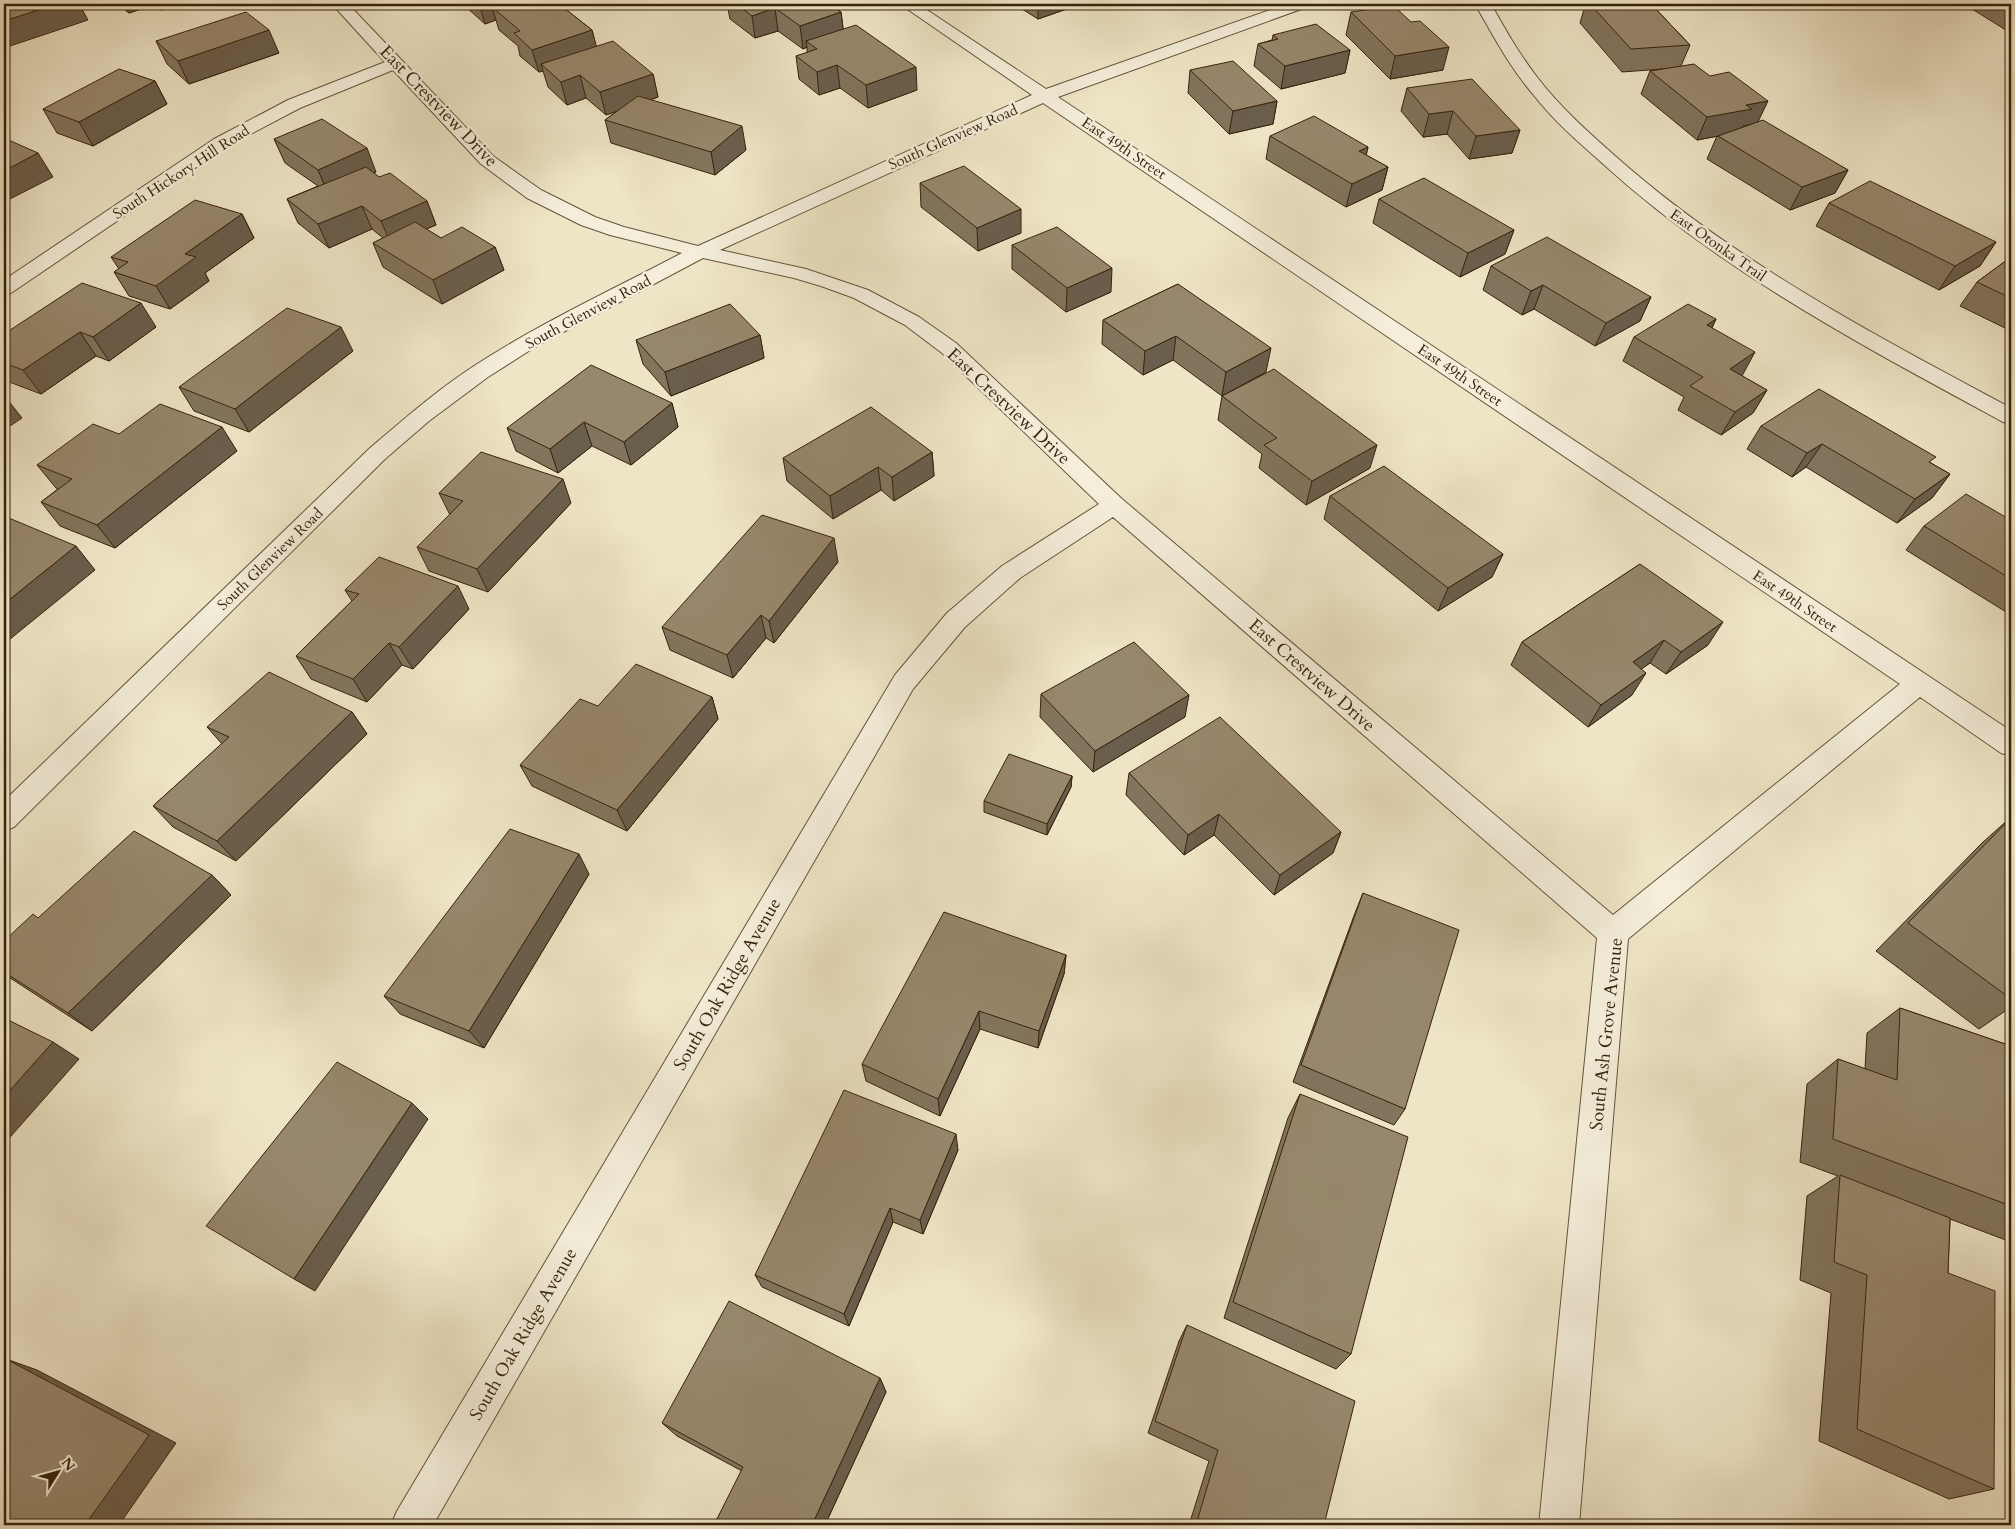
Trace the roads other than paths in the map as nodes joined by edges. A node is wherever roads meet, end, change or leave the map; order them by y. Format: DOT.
graph roads {
  1 [pos="340,4"];
  2 [pos="908,4"];
  3 [pos="1301,4"];
  4 [pos="1483,4"];
  5 [pos="396,63"];
  6 [pos="1046,95"];
  7 [pos="700,252"];
  8 [pos="4,289"];
  9 [pos="2011,417"];
  10 [pos="1114,505"];
  11 [pos="1918,684"];
  12 [pos="2011,745"];
  13 [pos="4,819"];
  14 [pos="1613,933"];
  15 [pos="411,1525"];
  16 [pos="1559,1525"];
  1 -- 5 [label="street, East Crestview Drive"];
  2 -- 6 [label="street, East 49th Street"];
  3 -- 6 [label="street, South Glenview Road"];
  4 -- 9 [label="street, East Otonka Trail"];
  5 -- 7 [label="street, East Crestview Drive"];
  5 -- 8 [label="street, South Hickory Hill Road"];
  6 -- 7 [label="street, South Glenview Road"];
  6 -- 11 [label="street, East 49th Street"];
  7 -- 10 [label="street, East Crestview Drive"];
  7 -- 13 [label="street, South Glenview Road"];
  10 -- 14 [label="street, East Crestview Drive"];
  10 -- 15 [label="street, South Oak Ridge Avenue"];
  11 -- 12 [label="street, East 49th Street"];
  11 -- 14 [label="street, South Ash Grove Avenue"];
  14 -- 16 [label="street, South Ash Grove Avenue"];
}
